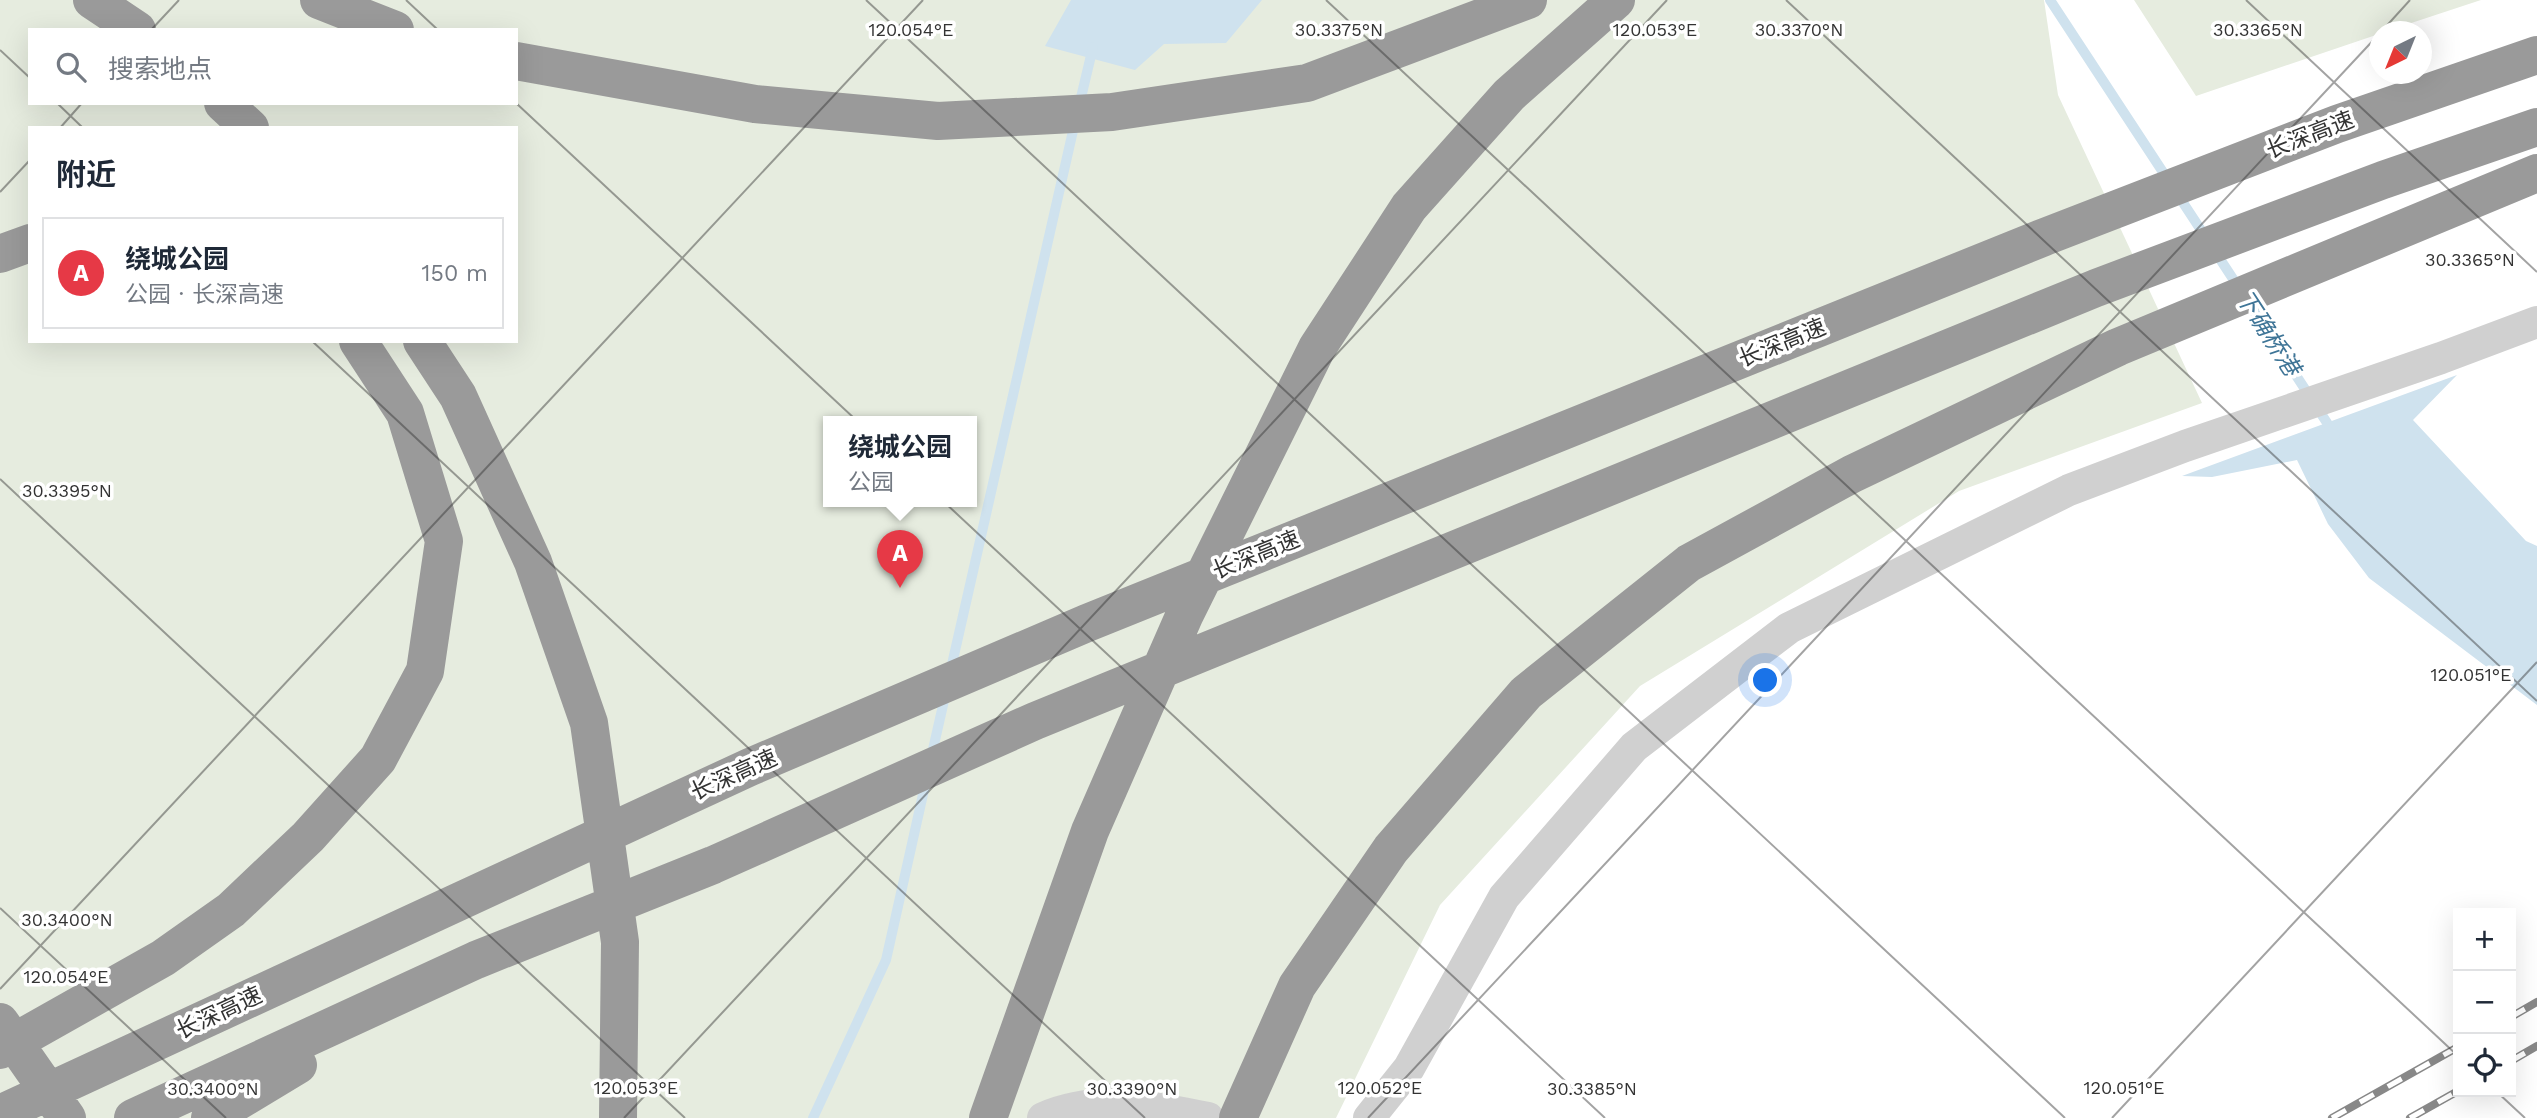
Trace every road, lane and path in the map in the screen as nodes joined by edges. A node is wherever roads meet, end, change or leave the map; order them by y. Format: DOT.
graph roads {
  1 [pos="92,0"];
  2 [pos="319,0"];
  3 [pos="1528,0"];
  4 [pos="1616,0"];
  5 [pos="134,28"];
  6 [pos="390,28"];
  7 [pos="2537,55"];
  8 [pos="518,61"];
  9 [pos="225,105"];
  10 [pos="248,126"];
  11 [pos="2537,127"];
  12 [pos="2537,173"];
  13 [pos="28,244"];
  14 [pos="0,254"];
  15 [pos="2537,322"];
  16 [pos="359,343"];
  17 [pos="423,343"];
  18 [pos="476,960"];
  19 [pos="0,1021"];
  20 [pos="0,1050"];
  21 [pos="0,1114"];
  22 [pos="67,1118"];
  23 [pos="132,1118"];
  24 [pos="210,1118"];
  25 [pos="618,1118"];
  26 [pos="988,1118"];
  27 [pos="1043,1118"];
  28 [pos="1208,1118"];
  29 [pos="1238,1118"];
  30 [pos="1369,1118"];
  1 -- 5 [label="highway"];
  2 -- 6 [label="highway"];
  3 -- 8 [label="highway"];
  4 -- 26 [label="highway"];
  7 -- 21 [label="highway, 长深高速"];
  9 -- 10 [label="highway"];
  11 -- 18 [label="highway"];
  12 -- 29 [label="highway"];
  13 -- 14 [label="highway"];
  15 -- 30 [label="street"];
  16 -- 20 [label="highway"];
  17 -- 25 [label="highway"];
  18 -- 23 [label="highway"];
  18 -- 24 [label="highway"];
  19 -- 22 [label="highway"];
  27 -- 28 [label="street"];
}
